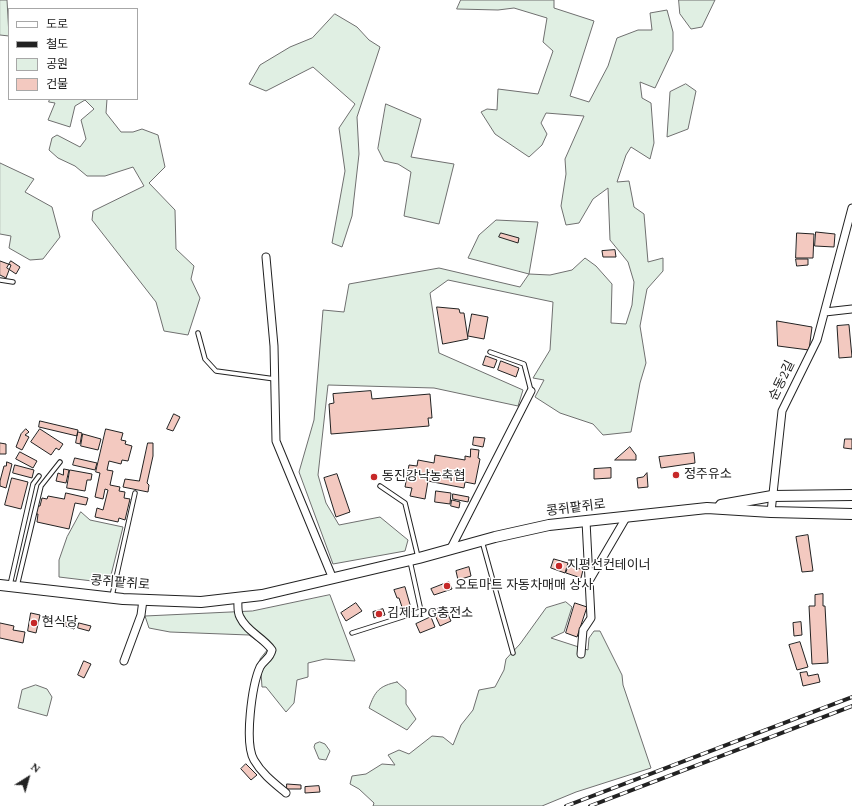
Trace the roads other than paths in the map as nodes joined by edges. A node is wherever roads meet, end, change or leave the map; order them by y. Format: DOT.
graph roads {
  1 [pos="852,209"];
  2 [pos="266,256"];
  3 [pos="0,280"];
  4 [pos="13,282"];
  5 [pos="852,309"];
  6 [pos="825,312"];
  7 [pos="198,333"];
  8 [pos="490,352"];
  9 [pos="275,379"];
  10 [pos="531,392"];
  11 [pos="60,462"];
  12 [pos="39,476"];
  13 [pos="380,486"];
  14 [pos="135,493"];
  15 [pos="852,495"];
  16 [pos="772,496"];
  17 [pos="707,508"];
  18 [pos="771,512"];
  19 [pos="852,514"];
  20 [pos="627,516"];
  21 [pos="586,521"];
  22 [pos="482,540"];
  23 [pos="451,548"];
  24 [pos="414,559"];
  25 [pos="333,578"];
  26 [pos="589,581"];
  27 [pos="9,586"];
  28 [pos="111,598"];
  29 [pos="238,598"];
  30 [pos="143,600"];
  31 [pos="352,633"];
  32 [pos="513,653"];
  33 [pos="581,654"];
  34 [pos="124,662"];
  35 [pos="286,793"];
  1 -- 6 [label="street, 순동2길"];
  2 -- 9 [label="street"];
  3 -- 4 [label="lane"];
  5 -- 6 [label="street"];
  6 -- 16 [label="street, 순동2길"];
  7 -- 9 [label="lane"];
  8 -- 10 [label="lane"];
  9 -- 25 [label="street"];
  10 -- 23 [label="street"];
  11 -- 27 [label="lane"];
  12 -- 27 [label="lane"];
  13 -- 24 [label="lane"];
  14 -- 28 [label="lane"];
  15 -- 16 [label="main road, 콩쥐팥쥐로"];
  16 -- 17 [label="main road, 콩쥐팥쥐로"];
  16 -- 18 [label="street, 순동2길"];
  17 -- 18 [label="main road, 콩쥐팥쥐로"];
  17 -- 20 [label="main road, 콩쥐팥쥐로"];
  18 -- 19 [label="main road, 콩쥐팥쥐로"];
  20 -- 21 [label="main road, 콩쥐팥쥐로"];
  20 -- 26 [label="street"];
  21 -- 22 [label="main road, 콩쥐팥쥐로"];
  21 -- 26 [label="street"];
  22 -- 23 [label="main road, 콩쥐팥쥐로"];
  22 -- 32 [label="lane"];
  23 -- 24 [label="main road, 콩쥐팥쥐로"];
  24 -- 25 [label="main road, 콩쥐팥쥐로"];
  24 -- 31 [label="lane"];
  25 -- 29 [label="main road, 콩쥐팥쥐로"];
  26 -- 33 [label="street"];
  27 -- 28 [label="main road, 콩쥐팥쥐로"];
  28 -- 30 [label="main road, 콩쥐팥쥐로"];
  29 -- 30 [label="main road, 콩쥐팥쥐로"];
  29 -- 35 [label="street"];
  30 -- 34 [label="street"];
}
